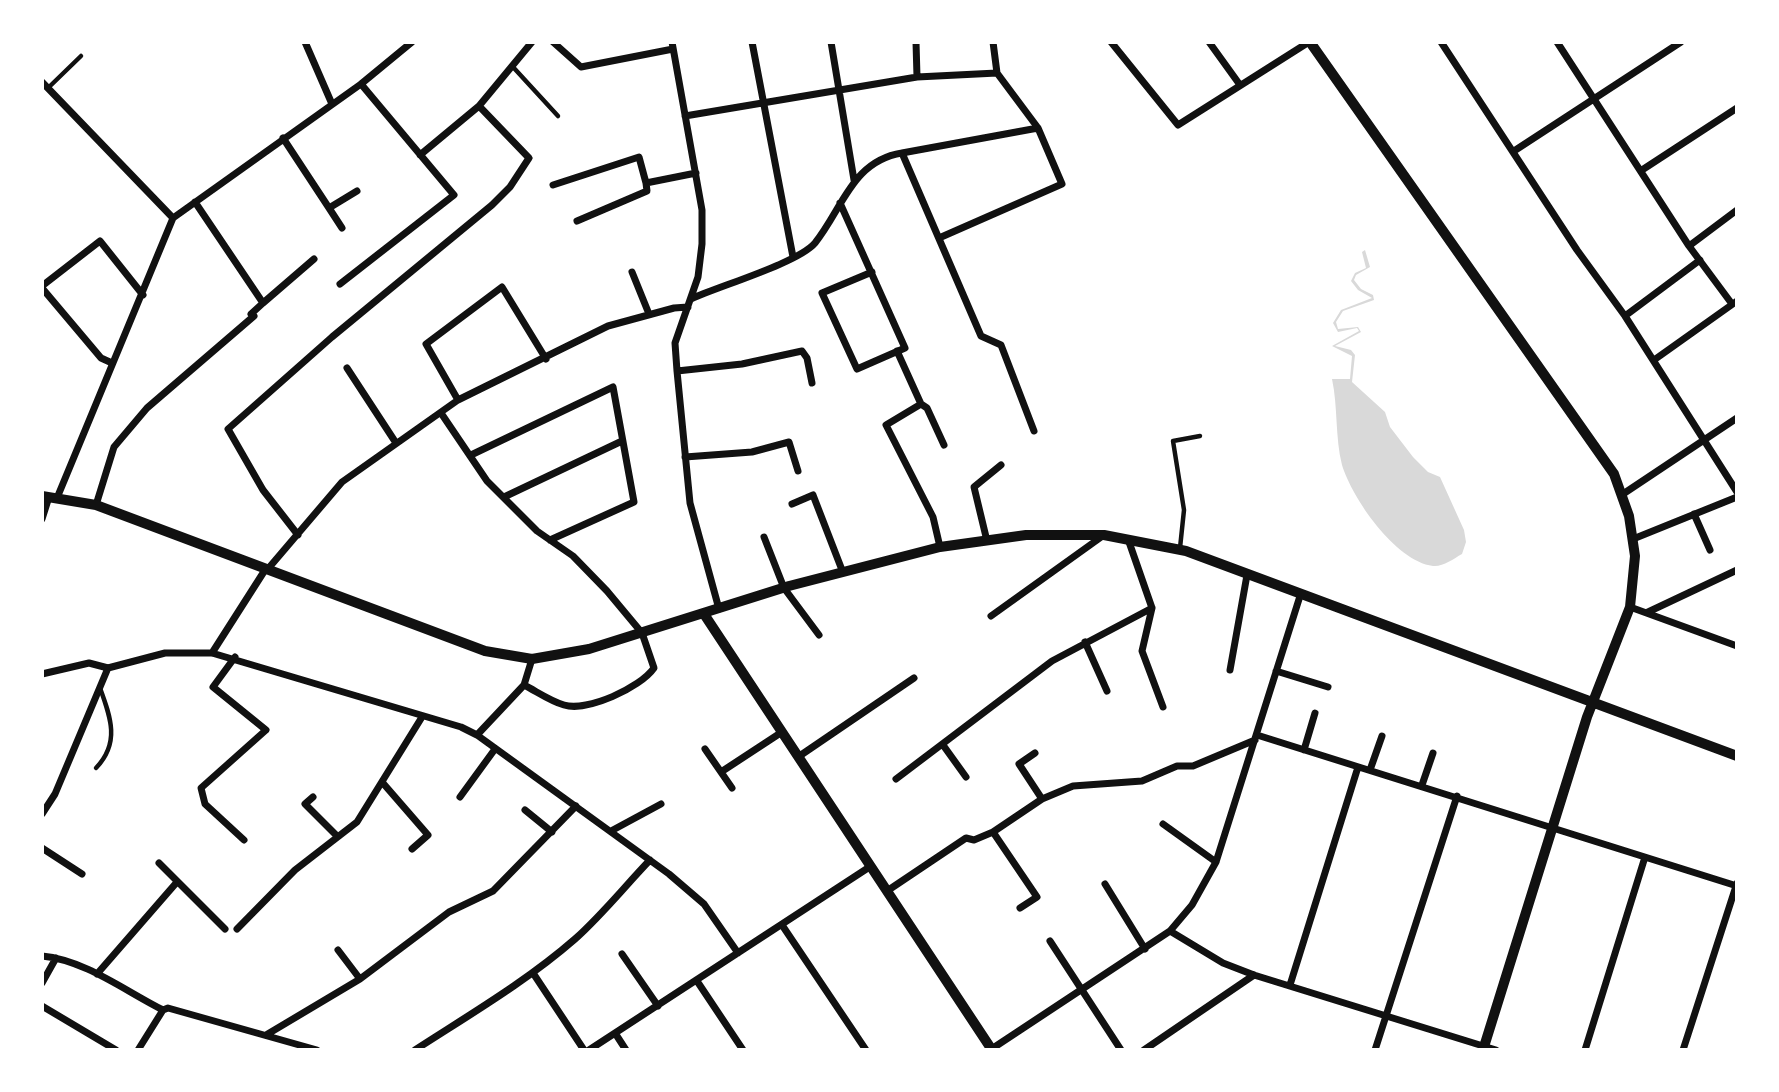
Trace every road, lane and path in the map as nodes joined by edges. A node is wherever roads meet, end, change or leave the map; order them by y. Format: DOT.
graph roads {
  1 [pos="304,42"];
  2 [pos="412,42"];
  3 [pos="532,42"];
  4 [pos="553,42"];
  5 [pos="752,42"];
  6 [pos="831,42"];
  7 [pos="916,42"];
  8 [pos="993,42"];
  9 [pos="1111,42"];
  10 [pos="1209,42"];
  11 [pos="1309,42"];
  12 [pos="1441,42"];
  13 [pos="1571,42"];
  14 [pos="1681,42"];
  15 [pos="673,45"];
  16 [pos="1559,45"];
  17 [pos="1671,45"];
  18 [pos="81,56"];
  19 [pos="513,67"];
  20 [pos="996,73"];
  21 [pos="917,78"];
  22 [pos="42,82"];
  23 [pos="361,84"];
  24 [pos="1240,85"];
  25 [pos="48,89"];
  26 [pos="839,89"];
  27 [pos="1596,99"];
  28 [pos="762,102"];
  29 [pos="332,104"];
  30 [pos="479,106"];
  31 [pos="1737,108"];
  32 [pos="558,116"];
  33 [pos="685,116"];
  34 [pos="1038,128"];
  35 [pos="283,138"];
  36 [pos="1514,151"];
  37 [pos="902,153"];
  38 [pos="420,155"];
  39 [pos="1642,170"];
  40 [pos="696,173"];
  41 [pos="854,180"];
  42 [pos="646,183"];
  43 [pos="554,185"];
  44 [pos="357,191"];
  45 [pos="195,202"];
  46 [pos="840,203"];
  47 [pos="329,208"];
  48 [pos="1737,210"];
  49 [pos="173,218"];
  50 [pos="577,221"];
  51 [pos="342,228"];
  52 [pos="939,238"];
  53 [pos="1689,246"];
  54 [pos="793,257"];
  55 [pos="314,260"];
  56 [pos="1700,260"];
  57 [pos="632,272"];
  58 [pos="872,272"];
  59 [pos="341,284"];
  60 [pos="42,287"];
  61 [pos="143,295"];
  62 [pos="263,303"];
  63 [pos="690,303"];
  64 [pos="1735,303"];
  65 [pos="649,314"];
  66 [pos="1625,316"];
  67 [pos="897,351"];
  68 [pos="546,359"];
  69 [pos="1654,360"];
  70 [pos="112,363"];
  71 [pos="347,368"];
  72 [pos="677,371"];
  73 [pos="812,383"];
  74 [pos="458,400"];
  75 [pos="921,404"];
  76 [pos="441,413"];
  77 [pos="1737,418"];
  78 [pos="1034,431"];
  79 [pos="1200,436"];
  80 [pos="1706,439"];
  81 [pos="622,441"];
  82 [pos="396,443"];
  83 [pos="944,444"];
  84 [pos="471,455"];
  85 [pos="685,457"];
  86 [pos="1001,465"];
  87 [pos="798,471"];
  88 [pos="1623,494"];
  89 [pos="1737,495"];
  90 [pos="49,497"];
  91 [pos="504,497"];
  92 [pos="792,504"];
  93 [pos="96,505"];
  94 [pos="1694,514"];
  95 [pos="42,519"];
  96 [pos="298,535"];
  97 [pos="1104,535"];
  98 [pos="764,537"];
  99 [pos="1128,538"];
  100 [pos="1633,539"];
  101 [pos="550,540"];
  102 [pos="987,541"];
  103 [pos="940,547"];
  104 [pos="1180,550"];
  105 [pos="1710,550"];
  106 [pos="266,570"];
  107 [pos="842,570"];
  108 [pos="1737,570"];
  109 [pos="1247,575"];
  110 [pos="784,588"];
  111 [pos="1300,596"];
  112 [pos="1630,607"];
  113 [pos="1152,608"];
  114 [pos="719,609"];
  115 [pos="1648,612"];
  116 [pos="704,614"];
  117 [pos="991,616"];
  118 [pos="642,633"];
  119 [pos="819,635"];
  120 [pos="1085,642"];
  121 [pos="1737,646"];
  122 [pos="212,653"];
  123 [pos="235,657"];
  124 [pos="532,659"];
  125 [pos="108,668"];
  126 [pos="1230,670"];
  127 [pos="1276,671"];
  128 [pos="42,674"];
  129 [pos="914,678"];
  130 [pos="524,685"];
  131 [pos="100,687"];
  132 [pos="1328,687"];
  133 [pos="1107,691"];
  134 [pos="1593,700"];
  135 [pos="1163,707"];
  136 [pos="1315,713"];
  137 [pos="422,717"];
  138 [pos="782,732"];
  139 [pos="477,735"];
  140 [pos="1382,736"];
  141 [pos="1256,738"];
  142 [pos="943,745"];
  143 [pos="495,749"];
  144 [pos="705,749"];
  145 [pos="1304,750"];
  146 [pos="1035,753"];
  147 [pos="1433,753"];
  148 [pos="1736,754"];
  149 [pos="798,757"];
  150 [pos="1358,767"];
  151 [pos="96,768"];
  152 [pos="1370,770"];
  153 [pos="721,772"];
  154 [pos="966,777"];
  155 [pos="896,779"];
  156 [pos="382,782"];
  157 [pos="1422,785"];
  158 [pos="732,788"];
  159 [pos="1457,796"];
  160 [pos="313,797"];
  161 [pos="460,797"];
  162 [pos="1042,799"];
  163 [pos="661,804"];
  164 [pos="576,806"];
  165 [pos="525,810"];
  166 [pos="42,814"];
  167 [pos="1163,824"];
  168 [pos="1553,828"];
  169 [pos="611,831"];
  170 [pos="552,832"];
  171 [pos="993,832"];
  172 [pos="337,836"];
  173 [pos="244,840"];
  174 [pos="42,848"];
  175 [pos="412,849"];
  176 [pos="1646,857"];
  177 [pos="650,860"];
  178 [pos="1216,862"];
  179 [pos="159,863"];
  180 [pos="871,866"];
  181 [pos="82,874"];
  182 [pos="177,882"];
  183 [pos="1105,884"];
  184 [pos="1737,885"];
  185 [pos="887,891"];
  186 [pos="1020,908"];
  187 [pos="782,925"];
  188 [pos="225,929"];
  189 [pos="237,929"];
  190 [pos="1170,931"];
  191 [pos="1050,941"];
  192 [pos="1145,949"];
  193 [pos="338,950"];
  194 [pos="738,953"];
  195 [pos="622,954"];
  196 [pos="42,956"];
  197 [pos="56,958"];
  198 [pos="533,973"];
  199 [pos="97,974"];
  200 [pos="1254,975"];
  201 [pos="360,979"];
  202 [pos="697,981"];
  203 [pos="42,983"];
  204 [pos="1290,985"];
  205 [pos="1080,990"];
  206 [pos="42,1006"];
  207 [pos="658,1006"];
  208 [pos="163,1010"];
  209 [pos="1385,1015"];
  210 [pos="615,1033"];
  211 [pos="266,1035"];
  212 [pos="1488,1049"];
  213 [pos="116,1050"];
  214 [pos="138,1050"];
  215 [pos="317,1050"];
  216 [pos="415,1050"];
  217 [pos="584,1050"];
  218 [pos="589,1050"];
  219 [pos="626,1050"];
  220 [pos="743,1050"];
  221 [pos="866,1050"];
  222 [pos="992,1050"];
  223 [pos="1121,1050"];
  224 [pos="1144,1050"];
  225 [pos="1375,1050"];
  226 [pos="1585,1050"];
  227 [pos="1683,1050"];
  1 -- 29 [label="street"];
  2 -- 23 [label="street"];
  3 -- 19 [label="street"];
  4 -- 15 [label="street"];
  5 -- 28 [label="street"];
  6 -- 26 [label="street"];
  7 -- 21 [label="street"];
  8 -- 20 [label="street"];
  9 -- 24 [label="street"];
  10 -- 24 [label="street"];
  11 -- 24 [label="street"];
  11 -- 88 [label="street"];
  12 -- 36 [label="street"];
  13 -- 16 [label="street"];
  14 -- 17 [label="street"];
  15 -- 33 [label="street"];
  16 -- 27 [label="street"];
  17 -- 27 [label="street"];
  18 -- 25 [label="lane"];
  19 -- 30 [label="street"];
  19 -- 32 [label="lane"];
  20 -- 21 [label="street"];
  20 -- 34 [label="street"];
  21 -- 26 [label="street"];
  22 -- 25 [label="street"];
  23 -- 29 [label="street"];
  23 -- 38 [label="street"];
  25 -- 49 [label="street"];
  26 -- 28 [label="street"];
  26 -- 41 [label="street"];
  27 -- 36 [label="street"];
  27 -- 39 [label="street"];
  28 -- 33 [label="street"];
  28 -- 54 [label="street"];
  29 -- 35 [label="street"];
  30 -- 38 [label="street"];
  30 -- 96 [label="street"];
  31 -- 39 [label="street"];
  33 -- 40 [label="street"];
  34 -- 37 [label="street"];
  34 -- 52 [label="street"];
  35 -- 45 [label="street"];
  35 -- 47 [label="street"];
  36 -- 66 [label="street"];
  37 -- 41 [label="street"];
  37 -- 52 [label="street"];
  38 -- 59 [label="street"];
  39 -- 53 [label="street"];
  40 -- 42 [label="street"];
  40 -- 63 [label="street"];
  41 -- 46 [label="street"];
  42 -- 43 [label="street"];
  42 -- 50 [label="street"];
  44 -- 47 [label="street"];
  45 -- 49 [label="street"];
  45 -- 62 [label="street"];
  46 -- 54 [label="street"];
  46 -- 58 [label="street"];
  47 -- 51 [label="street"];
  48 -- 53 [label="street"];
  49 -- 61 [label="street"];
  52 -- 78 [label="street"];
  53 -- 56 [label="street"];
  54 -- 63 [label="street"];
  55 -- 62 [label="street"];
  56 -- 64 [label="street"];
  56 -- 66 [label="street"];
  57 -- 65 [label="street"];
  58 -- 67 [label="street"];
  58 -- 67 [label="street"];
  60 -- 61 [label="street"];
  60 -- 70 [label="street"];
  61 -- 70 [label="street"];
  62 -- 93 [label="street"];
  63 -- 65 [label="street"];
  63 -- 72 [label="street"];
  64 -- 69 [label="street"];
  65 -- 68 [label="street"];
  66 -- 69 [label="street"];
  67 -- 75 [label="street"];
  68 -- 74 [label="street"];
  68 -- 74 [label="street"];
  69 -- 80 [label="street"];
  70 -- 90 [label="street"];
  71 -- 82 [label="street"];
  72 -- 73 [label="street"];
  72 -- 85 [label="street"];
  74 -- 76 [label="street"];
  75 -- 83 [label="street"];
  75 -- 103 [label="street"];
  76 -- 82 [label="street"];
  76 -- 84 [label="street"];
  77 -- 80 [label="street"];
  79 -- 104 [label="lane"];
  80 -- 88 [label="street"];
  80 -- 89 [label="street"];
  81 -- 84 [label="street"];
  81 -- 91 [label="street"];
  81 -- 101 [label="street"];
  82 -- 96 [label="street"];
  84 -- 91 [label="street"];
  85 -- 87 [label="street"];
  85 -- 114 [label="street"];
  86 -- 102 [label="street"];
  88 -- 100 [label="street"];
  89 -- 94 [label="street"];
  90 -- 93 [label="street"];
  90 -- 95 [label="street"];
  91 -- 101 [label="street"];
  92 -- 107 [label="street"];
  93 -- 106 [label="street"];
  94 -- 100 [label="street"];
  94 -- 105 [label="street"];
  96 -- 106 [label="street"];
  97 -- 99 [label="street"];
  97 -- 102 [label="street"];
  97 -- 117 [label="street"];
  98 -- 110 [label="street"];
  99 -- 104 [label="street"];
  99 -- 113 [label="street"];
  100 -- 112 [label="street"];
  101 -- 118 [label="street"];
  102 -- 103 [label="street"];
  103 -- 107 [label="street"];
  104 -- 109 [label="street"];
  106 -- 122 [label="street"];
  106 -- 124 [label="street"];
  107 -- 110 [label="street"];
  108 -- 115 [label="street"];
  109 -- 111 [label="street"];
  109 -- 126 [label="street"];
  110 -- 114 [label="street"];
  110 -- 119 [label="street"];
  111 -- 127 [label="street"];
  111 -- 134 [label="street"];
  112 -- 115 [label="street"];
  112 -- 134 [label="street"];
  113 -- 120 [label="street"];
  113 -- 135 [label="street"];
  114 -- 116 [label="street"];
  115 -- 121 [label="street"];
  116 -- 118 [label="street"];
  116 -- 138 [label="street"];
  118 -- 124 [label="street"];
  118 -- 130 [label="street"];
  120 -- 133 [label="street"];
  120 -- 142 [label="street"];
  122 -- 123 [label="street"];
  122 -- 125 [label="street"];
  123 -- 137 [label="street"];
  123 -- 173 [label="street"];
  124 -- 130 [label="street"];
  125 -- 128 [label="street"];
  125 -- 131 [label="street"];
  127 -- 132 [label="street"];
  127 -- 141 [label="street"];
  129 -- 149 [label="street"];
  130 -- 139 [label="street"];
  131 -- 151 [label="lane"];
  131 -- 166 [label="street"];
  134 -- 148 [label="street"];
  134 -- 168 [label="street"];
  136 -- 145 [label="street"];
  137 -- 139 [label="street"];
  137 -- 156 [label="street"];
  138 -- 149 [label="street"];
  138 -- 153 [label="street"];
  139 -- 143 [label="street"];
  140 -- 152 [label="street"];
  141 -- 145 [label="street"];
  141 -- 162 [label="street"];
  141 -- 178 [label="street"];
  142 -- 154 [label="street"];
  142 -- 155 [label="street"];
  143 -- 161 [label="street"];
  143 -- 164 [label="street"];
  144 -- 153 [label="street"];
  145 -- 150 [label="street"];
  146 -- 162 [label="street"];
  147 -- 157 [label="street"];
  149 -- 180 [label="street"];
  150 -- 152 [label="street"];
  150 -- 204 [label="street"];
  152 -- 157 [label="street"];
  153 -- 158 [label="street"];
  156 -- 172 [label="street"];
  156 -- 175 [label="street"];
  157 -- 159 [label="street"];
  159 -- 168 [label="street"];
  159 -- 209 [label="street"];
  160 -- 172 [label="street"];
  162 -- 171 [label="street"];
  163 -- 169 [label="street"];
  164 -- 169 [label="street"];
  164 -- 170 [label="street"];
  165 -- 170 [label="street"];
  167 -- 178 [label="street"];
  168 -- 176 [label="street"];
  168 -- 212 [label="street"];
  169 -- 177 [label="street"];
  170 -- 201 [label="street"];
  171 -- 185 [label="street"];
  171 -- 186 [label="street"];
  172 -- 189 [label="street"];
  174 -- 181 [label="street"];
  176 -- 184 [label="street"];
  176 -- 226 [label="street"];
  177 -- 194 [label="street"];
  177 -- 198 [label="street"];
  178 -- 190 [label="street"];
  179 -- 182 [label="street"];
  180 -- 185 [label="street"];
  180 -- 187 [label="street"];
  182 -- 188 [label="street"];
  182 -- 199 [label="street"];
  183 -- 192 [label="street"];
  184 -- 227 [label="street"];
  185 -- 222 [label="street"];
  187 -- 194 [label="street"];
  187 -- 221 [label="street"];
  190 -- 192 [label="street"];
  190 -- 200 [label="street"];
  191 -- 205 [label="street"];
  192 -- 205 [label="street"];
  193 -- 201 [label="street"];
  194 -- 202 [label="street"];
  195 -- 207 [label="street"];
  196 -- 197 [label="street"];
  197 -- 199 [label="street"];
  197 -- 203 [label="street"];
  198 -- 216 [label="street"];
  198 -- 217 [label="street"];
  199 -- 208 [label="street"];
  200 -- 204 [label="street"];
  200 -- 224 [label="street"];
  201 -- 211 [label="street"];
  202 -- 207 [label="street"];
  202 -- 220 [label="street"];
  204 -- 209 [label="street"];
  205 -- 222 [label="street"];
  205 -- 223 [label="street"];
  206 -- 213 [label="street"];
  207 -- 210 [label="street"];
  208 -- 211 [label="street"];
  208 -- 214 [label="street"];
  209 -- 212 [label="street"];
  209 -- 225 [label="street"];
  210 -- 218 [label="street"];
  210 -- 219 [label="street"];
  211 -- 215 [label="street"];
}
